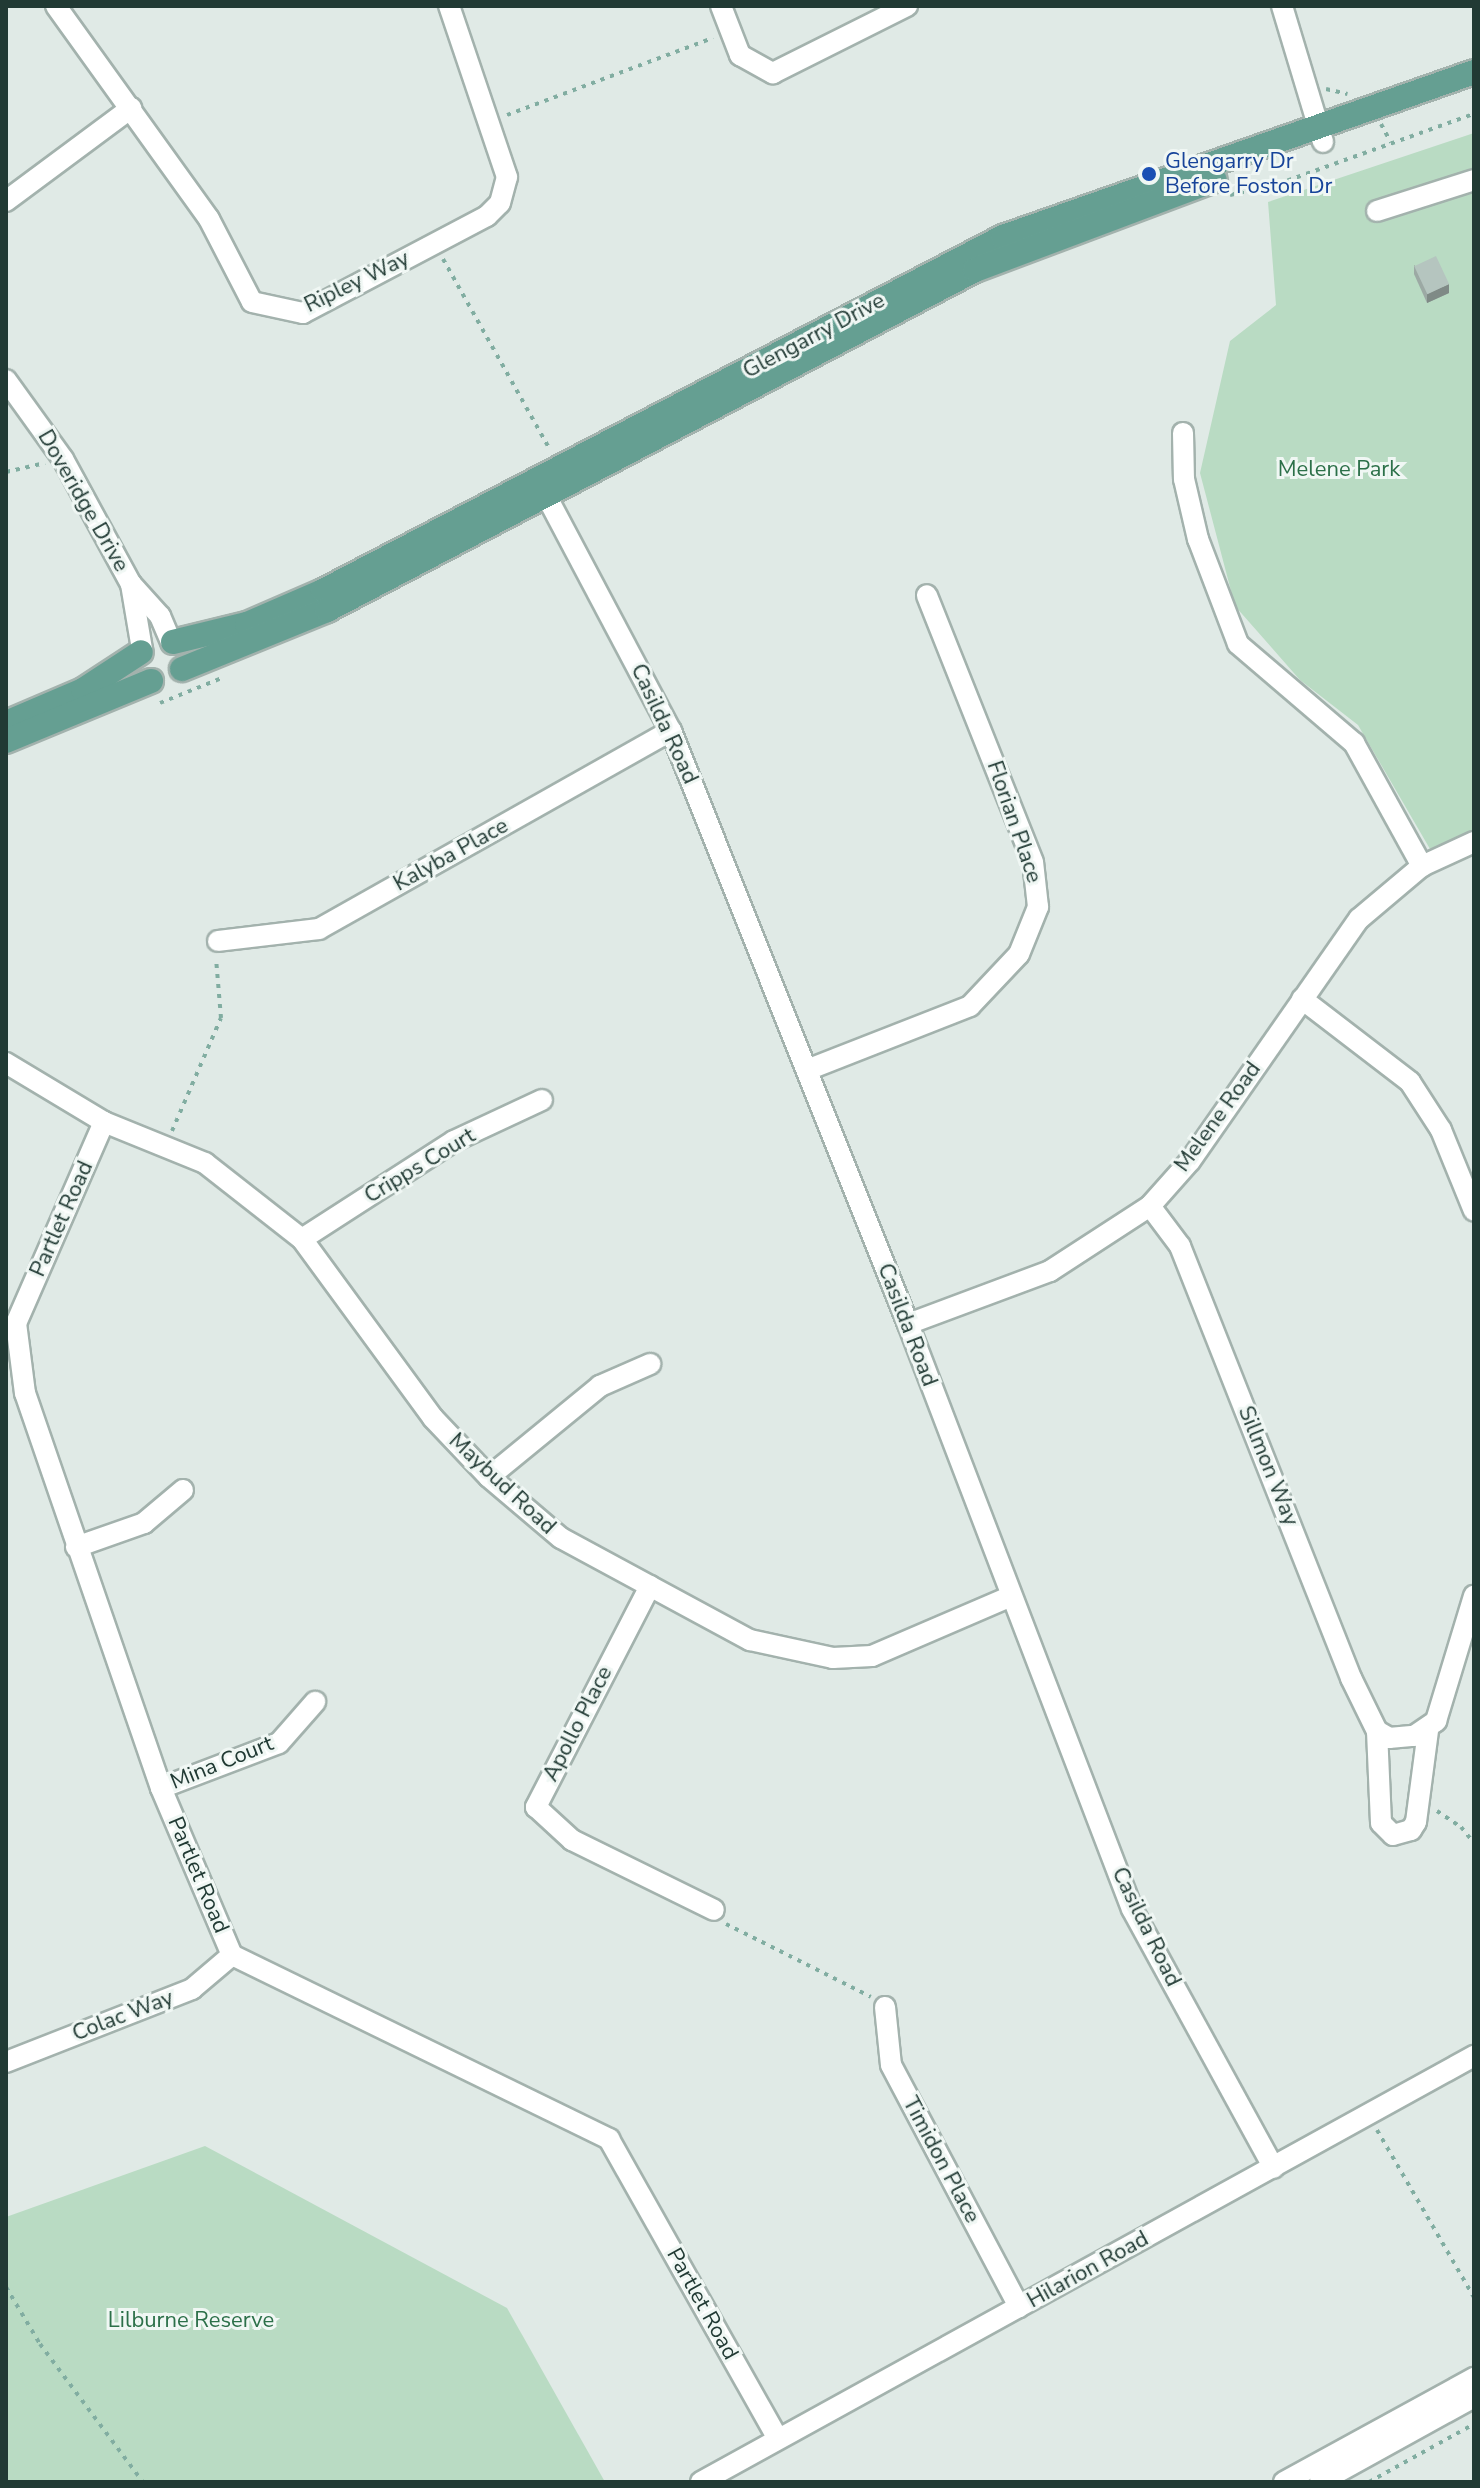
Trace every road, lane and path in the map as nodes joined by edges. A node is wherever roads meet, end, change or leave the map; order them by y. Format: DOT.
graph roads {
  1 [pos="56,6"];
  2 [pos="449,6"];
  3 [pos="721,6"];
  4 [pos="907,6"];
  5 [pos="1282,6"];
  6 [pos="730,32"];
  7 [pos="1474,72"];
  8 [pos="1474,89"];
  9 [pos="131,108"];
  10 [pos="1474,114"];
  11 [pos="486,123"];
  12 [pos="1320,134"];
  13 [pos="1474,180"];
  14 [pos="1220,198"];
  15 [pos="6,201"];
  16 [pos="1377,211"];
  17 [pos="435,245"];
  18 [pos="6,380"];
  19 [pos="1183,433"];
  20 [pos="63,459"];
  21 [pos="557,463"];
  22 [pos="6,472"];
  23 [pos="543,489"];
  24 [pos="131,584"];
  25 [pos="927,595"];
  26 [pos="171,641"];
  27 [pos="141,651"];
  28 [pos="182,669"];
  29 [pos="151,681"];
  30 [pos="6,723"];
  31 [pos="671,731"];
  32 [pos="6,741"];
  33 [pos="1474,842"];
  34 [pos="1422,866"];
  35 [pos="218,941"];
  36 [pos="1302,999"];
  37 [pos="6,1063"];
  38 [pos="807,1070"];
  39 [pos="542,1100"];
  40 [pos="104,1122"];
  41 [pos="165,1146"];
  42 [pos="1470,1188"];
  43 [pos="1150,1206"];
  44 [pos="1474,1211"];
  45 [pos="302,1239"];
  46 [pos="11,1324"];
  47 [pos="908,1324"];
  48 [pos="650,1364"];
  49 [pos="489,1477"];
  50 [pos="183,1490"];
  51 [pos="76,1547"];
  52 [pos="650,1586"];
  53 [pos="1474,1596"];
  54 [pos="1009,1597"];
  55 [pos="315,1702"];
  56 [pos="1377,1731"];
  57 [pos="1428,1731"];
  58 [pos="161,1788"];
  59 [pos="1419,1800"];
  60 [pos="1474,1843"];
  61 [pos="714,1910"];
  62 [pos="232,1955"];
  63 [pos="885,2007"];
  64 [pos="1474,2056"];
  65 [pos="6,2062"];
  66 [pos="1369,2116"];
  67 [pos="1274,2168"];
  68 [pos="6,2287"];
  69 [pos="1474,2297"];
  70 [pos="1019,2307"];
  71 [pos="1474,2378"];
  72 [pos="1474,2397"];
  73 [pos="1474,2424"];
  74 [pos="778,2439"];
  75 [pos="143,2482"];
  76 [pos="701,2482"];
  77 [pos="1284,2482"];
  78 [pos="1320,2482"];
  79 [pos="1369,2482"];
  1 -- 9 [label="street, Ripley Way"];
  2 -- 11 [label="street, Ripley Way"];
  3 -- 6 [label="street"];
  4 -- 6 [label="street"];
  5 -- 12 [label="street"];
  6 -- 11 [label="path"];
  7 -- 12 [label="main road, Glengarry Drive"];
  8 -- 12 [label="main road, Glengarry Drive"];
  9 -- 15 [label="street"];
  9 -- 17 [label="street, Ripley Way"];
  10 -- 14 [label="path"];
  11 -- 17 [label="street, Ripley Way"];
  12 -- 23 [label="main road, Glengarry Drive"];
  13 -- 16 [label="street"];
  17 -- 21 [label="path"];
  18 -- 20 [label="street, Doveridge Drive"];
  19 -- 34 [label="street"];
  20 -- 22 [label="path"];
  20 -- 24 [label="street, Doveridge Drive"];
  23 -- 26 [label="main road, Glengarry Drive"];
  23 -- 28 [label="main road, Glengarry Drive"];
  23 -- 31 [label="street, Casilda Road"];
  24 -- 26 [label="street, Doveridge Drive"];
  24 -- 27 [label="street, Doveridge Drive"];
  25 -- 38 [label="street, Florian Place"];
  26 -- 27 [label="main road"];
  26 -- 28 [label="main road"];
  27 -- 29 [label="main road"];
  27 -- 30 [label="main road"];
  28 -- 29 [label="main road"];
  29 -- 32 [label="main road"];
  31 -- 35 [label="street, Kalyba Place"];
  31 -- 38 [label="street, Casilda Road"];
  33 -- 34 [label="street, Melene Road"];
  34 -- 36 [label="street, Melene Road"];
  35 -- 41 [label="path"];
  36 -- 42 [label="street"];
  36 -- 43 [label="street, Melene Road"];
  37 -- 40 [label="street, Maybud Road"];
  38 -- 47 [label="street, Casilda Road"];
  39 -- 45 [label="street, Cripps Court"];
  40 -- 41 [label="street, Maybud Road"];
  40 -- 46 [label="street, Partlet Road"];
  41 -- 45 [label="street, Maybud Road"];
  42 -- 44 [label="street"];
  43 -- 47 [label="street, Melene Road"];
  43 -- 56 [label="street, Sillmon Way"];
  45 -- 49 [label="street, Maybud Road"];
  46 -- 51 [label="street, Partlet Road"];
  47 -- 54 [label="street, Casilda Road"];
  48 -- 49 [label="street"];
  49 -- 52 [label="street, Maybud Road"];
  50 -- 51 [label="street"];
  51 -- 58 [label="street, Partlet Road"];
  52 -- 54 [label="street, Maybud Road"];
  52 -- 61 [label="street, Apollo Place"];
  53 -- 57 [label="street, Sillmon Way"];
  54 -- 67 [label="street, Casilda Road"];
  55 -- 58 [label="street, Mina Court"];
  56 -- 57 [label="street"];
  56 -- 59 [label="street, Sillmon Way"];
  57 -- 59 [label="street, Sillmon Way"];
  58 -- 62 [label="street, Partlet Road"];
  59 -- 60 [label="path"];
  61 -- 63 [label="path"];
  62 -- 65 [label="street, Colac Way"];
  62 -- 74 [label="street, Partlet Road"];
  63 -- 70 [label="street, Timidon Place"];
  64 -- 66 [label="street, Hilarion Road"];
  66 -- 67 [label="street, Hilarion Road"];
  66 -- 69 [label="path"];
  67 -- 70 [label="street, Hilarion Road"];
  68 -- 75 [label="path"];
  70 -- 74 [label="street, Hilarion Road"];
  71 -- 77 [label="street"];
  72 -- 78 [label="street"];
  73 -- 79 [label="path"];
  74 -- 76 [label="street, Hilarion Road"];
}
